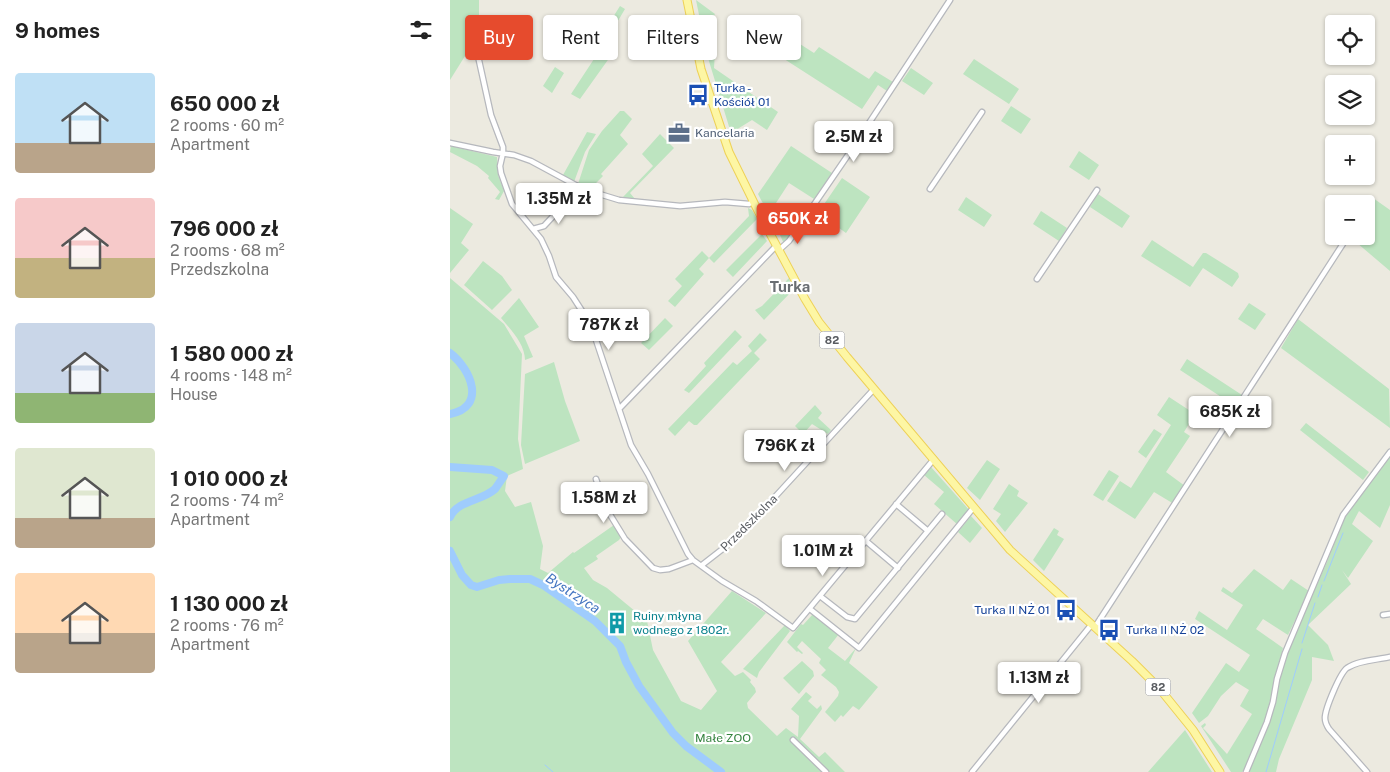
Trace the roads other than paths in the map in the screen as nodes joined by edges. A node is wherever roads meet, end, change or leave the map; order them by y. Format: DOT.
graph roads {
  1 [pos="687,0"];
  2 [pos="950,0"];
  3 [pos="479,60"];
  4 [pos="982,112"];
  5 [pos="450,143"];
  6 [pos="504,153"];
  7 [pos="578,186"];
  8 [pos="930,189"];
  9 [pos="1097,190"];
  10 [pos="753,202"];
  11 [pos="544,226"];
  12 [pos="532,229"];
  13 [pos="541,239"];
  14 [pos="1342,245"];
  15 [pos="778,248"];
  16 [pos="1037,278"];
  17 [pos="874,389"];
  18 [pos="619,409"];
  19 [pos="1390,452"];
  20 [pos="934,459"];
  21 [pos="596,479"];
  22 [pos="896,504"];
  23 [pos="974,507"];
  24 [pos="942,514"];
  25 [pos="928,531"];
  26 [pos="866,541"];
  27 [pos="693,560"];
  28 [pos="702,565"];
  29 [pos="898,568"];
  30 [pos="820,596"];
  31 [pos="810,609"];
  32 [pos="1390,614"];
  33 [pos="1383,615"];
  34 [pos="1093,626"];
  35 [pos="1390,657"];
  36 [pos="793,740"];
  37 [pos="826,772"];
  38 [pos="972,772"];
  39 [pos="1220,772"];
  40 [pos="1246,772"];
  41 [pos="1367,772"];
  1 -- 10 [label="main road, 82"];
  2 -- 15 [label="street"];
  3 -- 6 [label="street"];
  4 -- 8 [label="street"];
  5 -- 6 [label="street"];
  6 -- 7 [label="street"];
  6 -- 12 [label="street"];
  7 -- 10 [label="street"];
  7 -- 11 [label="street"];
  9 -- 16 [label="street"];
  10 -- 15 [label="main road, 82"];
  11 -- 12 [label="street"];
  11 -- 13 [label="street"];
  12 -- 13 [label="street"];
  13 -- 18 [label="street"];
  14 -- 34 [label="street"];
  15 -- 17 [label="main road, 82"];
  15 -- 18 [label="street"];
  17 -- 20 [label="main road, 82"];
  17 -- 28 [label="street, Przedszkolna"];
  18 -- 27 [label="street"];
  19 -- 40 [label="street"];
  20 -- 22 [label="street"];
  20 -- 23 [label="main road, 82"];
  21 -- 27 [label="street"];
  22 -- 25 [label="street"];
  22 -- 26 [label="street"];
  23 -- 31 [label="street"];
  23 -- 34 [label="main road, 82"];
  24 -- 25 [label="street"];
  25 -- 29 [label="street"];
  26 -- 29 [label="street"];
  26 -- 30 [label="street"];
  27 -- 28 [label="street"];
  28 -- 31 [label="street"];
  29 -- 30 [label="street"];
  30 -- 31 [label="street"];
  32 -- 33 [label="street"];
  34 -- 38 [label="street"];
  34 -- 39 [label="main road, 82"];
  35 -- 41 [label="street"];
  36 -- 37 [label="street"];
}
